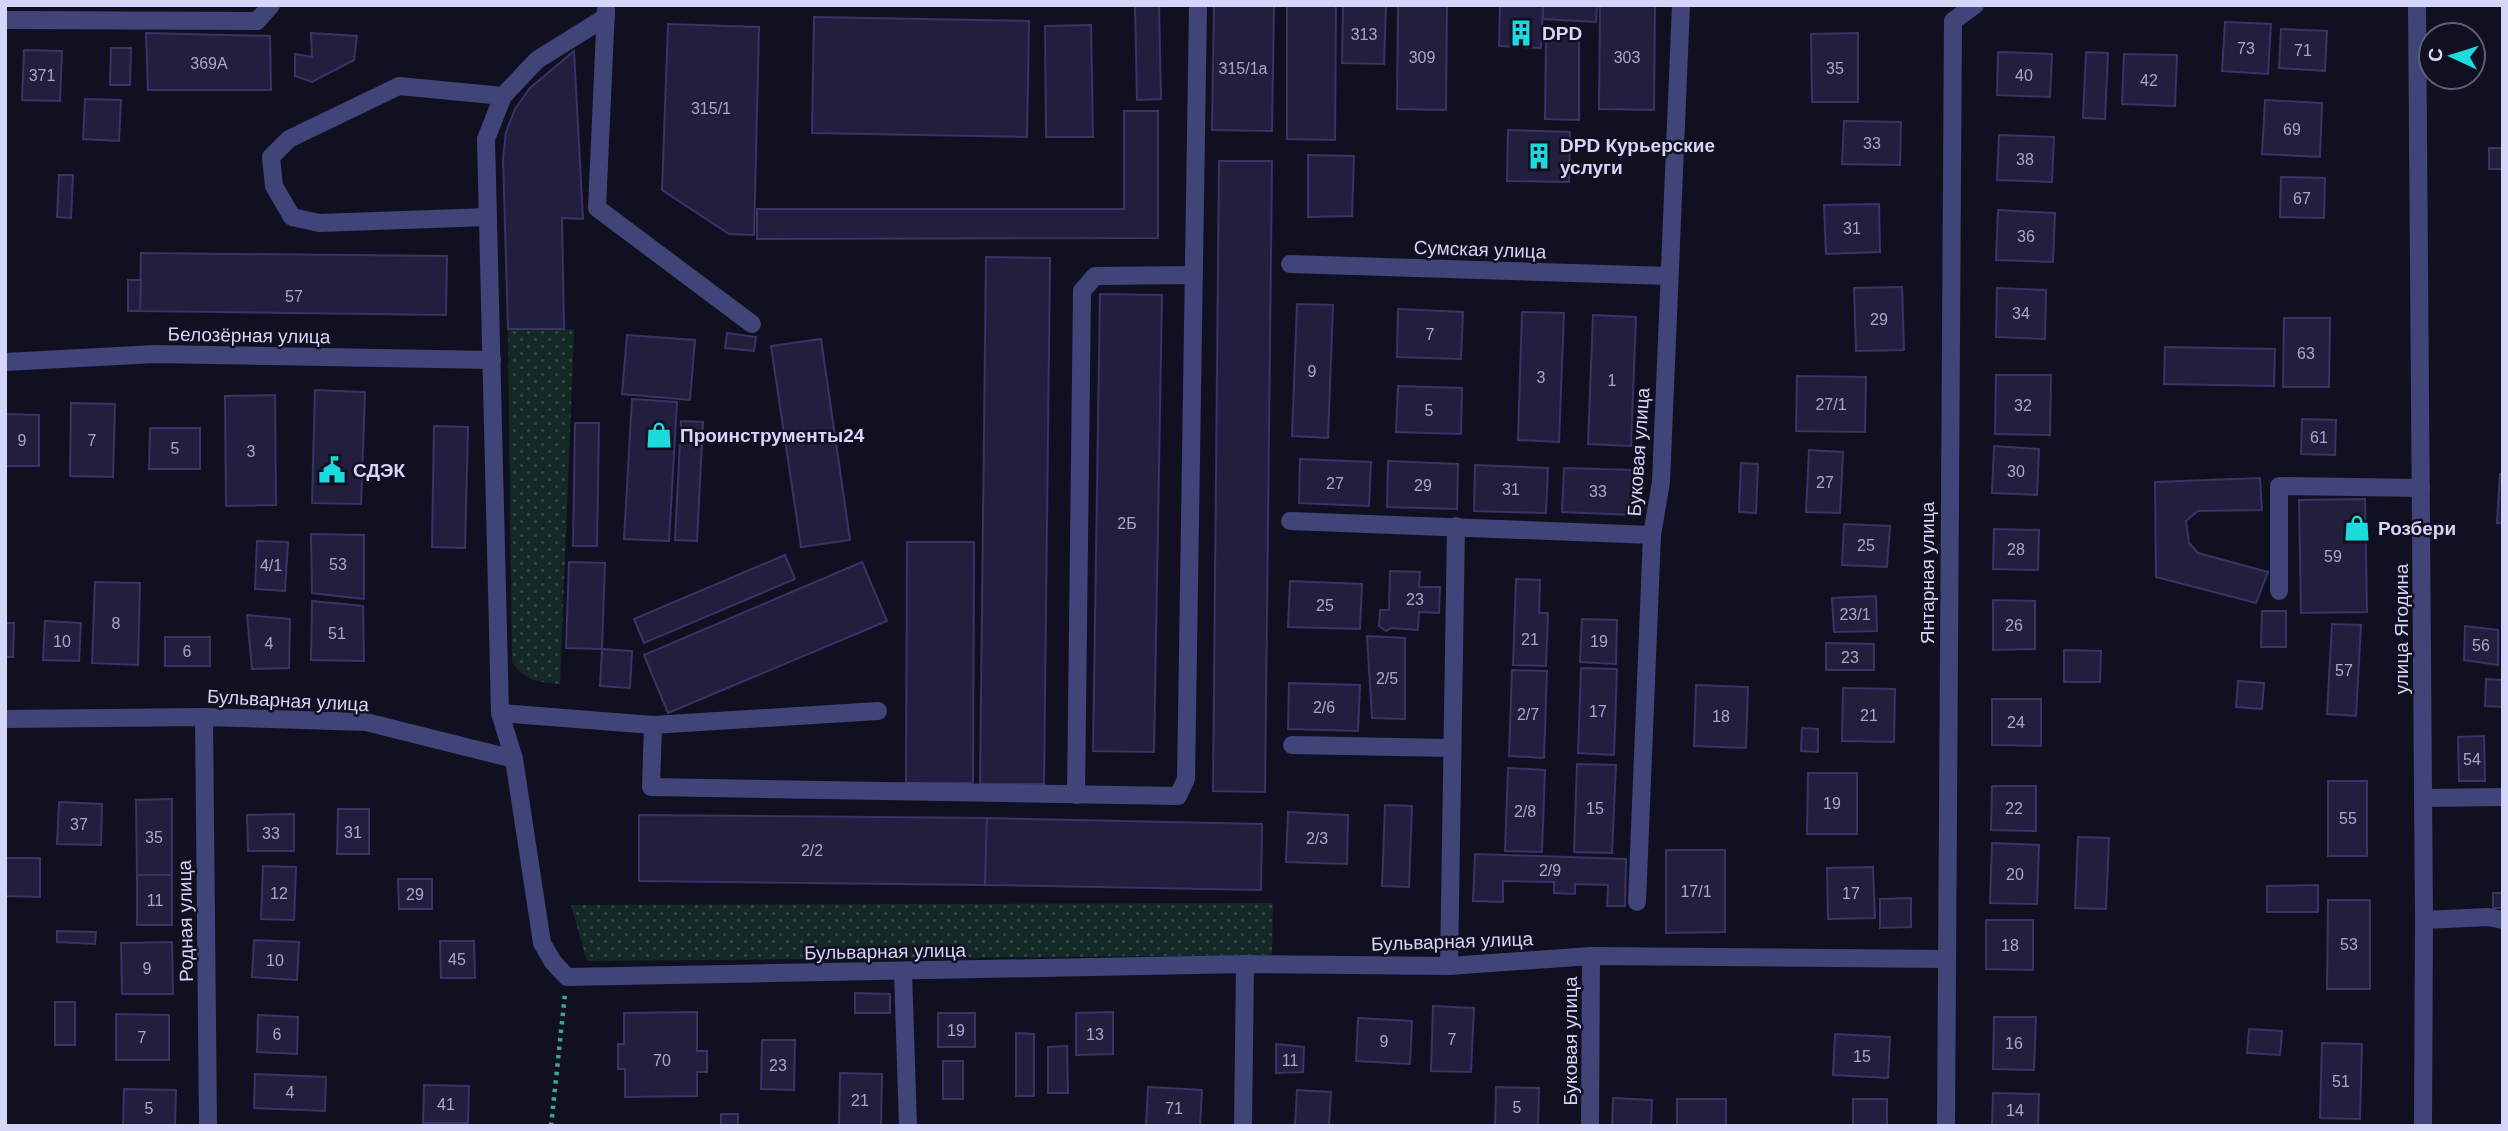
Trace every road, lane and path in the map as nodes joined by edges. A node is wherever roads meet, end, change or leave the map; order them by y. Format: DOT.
graph roads {
  1 [pos="271,5"];
  2 [pos="1198,5"];
  3 [pos="1681,5"];
  4 [pos="1975,5"];
  5 [pos="2417,5"];
  6 [pos="606,11"];
  7 [pos="5,20"];
  8 [pos="503,96"];
  9 [pos="488,217"];
  10 [pos="1290,264"];
  11 [pos="1193,275"];
  12 [pos="1669,276"];
  13 [pos="752,324"];
  14 [pos="492,360"];
  15 [pos="5,362"];
  16 [pos="2421,488"];
  17 [pos="1290,521"];
  18 [pos="1456,526"];
  19 [pos="1652,535"];
  20 [pos="2279,591"];
  21 [pos="878,711"];
  22 [pos="500,713"];
  23 [pos="204,717"];
  24 [pos="5,719"];
  25 [pos="653,725"];
  26 [pos="1292,745"];
  27 [pos="1450,748"];
  28 [pos="513,759"];
  29 [pos="1076,795"];
  30 [pos="2503,797"];
  31 [pos="2423,798"];
  32 [pos="1637,902"];
  33 [pos="2424,920"];
  34 [pos="2503,920"];
  35 [pos="1591,956"];
  36 [pos="1945,959"];
  37 [pos="1245,964"];
  38 [pos="1449,966"];
  39 [pos="903,972"];
  40 [pos="568,976"];
  41 [pos="208,1126"];
  42 [pos="551,1126"];
  43 [pos="908,1126"];
  44 [pos="1242,1126"];
  45 [pos="1590,1126"];
  46 [pos="1946,1126"];
  47 [pos="2423,1126"];
  1 -- 7 [label="street"];
  2 -- 11 [label="street"];
  3 -- 12 [label="street, Буковая улица"];
  4 -- 36 [label="street, Янтарная улица"];
  5 -- 16 [label="street, улица Ягодина"];
  6 -- 8 [label="street"];
  6 -- 13 [label="street"];
  8 -- 9 [label="street"];
  8 -- 9 [label="street"];
  9 -- 14 [label="street"];
  10 -- 12 [label="street, Сумская улица"];
  11 -- 29 [label="street"];
  11 -- 29 [label="street"];
  12 -- 19 [label="street, Буковая улица"];
  14 -- 15 [label="street, Белозёрная улица"];
  14 -- 22 [label="street"];
  16 -- 20 [label="street"];
  16 -- 31 [label="street, улица Ягодина"];
  17 -- 18 [label="street"];
  18 -- 19 [label="street"];
  18 -- 27 [label="street"];
  19 -- 32 [label="street, Буковая улица"];
  21 -- 25 [label="street"];
  22 -- 25 [label="street"];
  22 -- 28 [label="street"];
  23 -- 24 [label="street, Бульварная улица"];
  23 -- 28 [label="street, Бульварная улица"];
  23 -- 41 [label="street, Родная улица"];
  25 -- 29 [label="street"];
  26 -- 27 [label="street"];
  27 -- 38 [label="street"];
  28 -- 40 [label="street"];
  30 -- 31 [label="street"];
  31 -- 33 [label="street, улица Ягодина"];
  33 -- 34 [label="street"];
  33 -- 47 [label="street, улица Ягодина"];
  35 -- 36 [label="street, Бульварная улица"];
  35 -- 38 [label="street, Бульварная улица"];
  35 -- 45 [label="street, Буковая улица"];
  36 -- 46 [label="street, Янтарная улица"];
  37 -- 38 [label="street, Бульварная улица"];
  37 -- 39 [label="street, Бульварная улица"];
  37 -- 44 [label="street"];
  39 -- 40 [label="street, Бульварная улица"];
  39 -- 43 [label="street"];
  40 -- 42 [label="path"];
}
